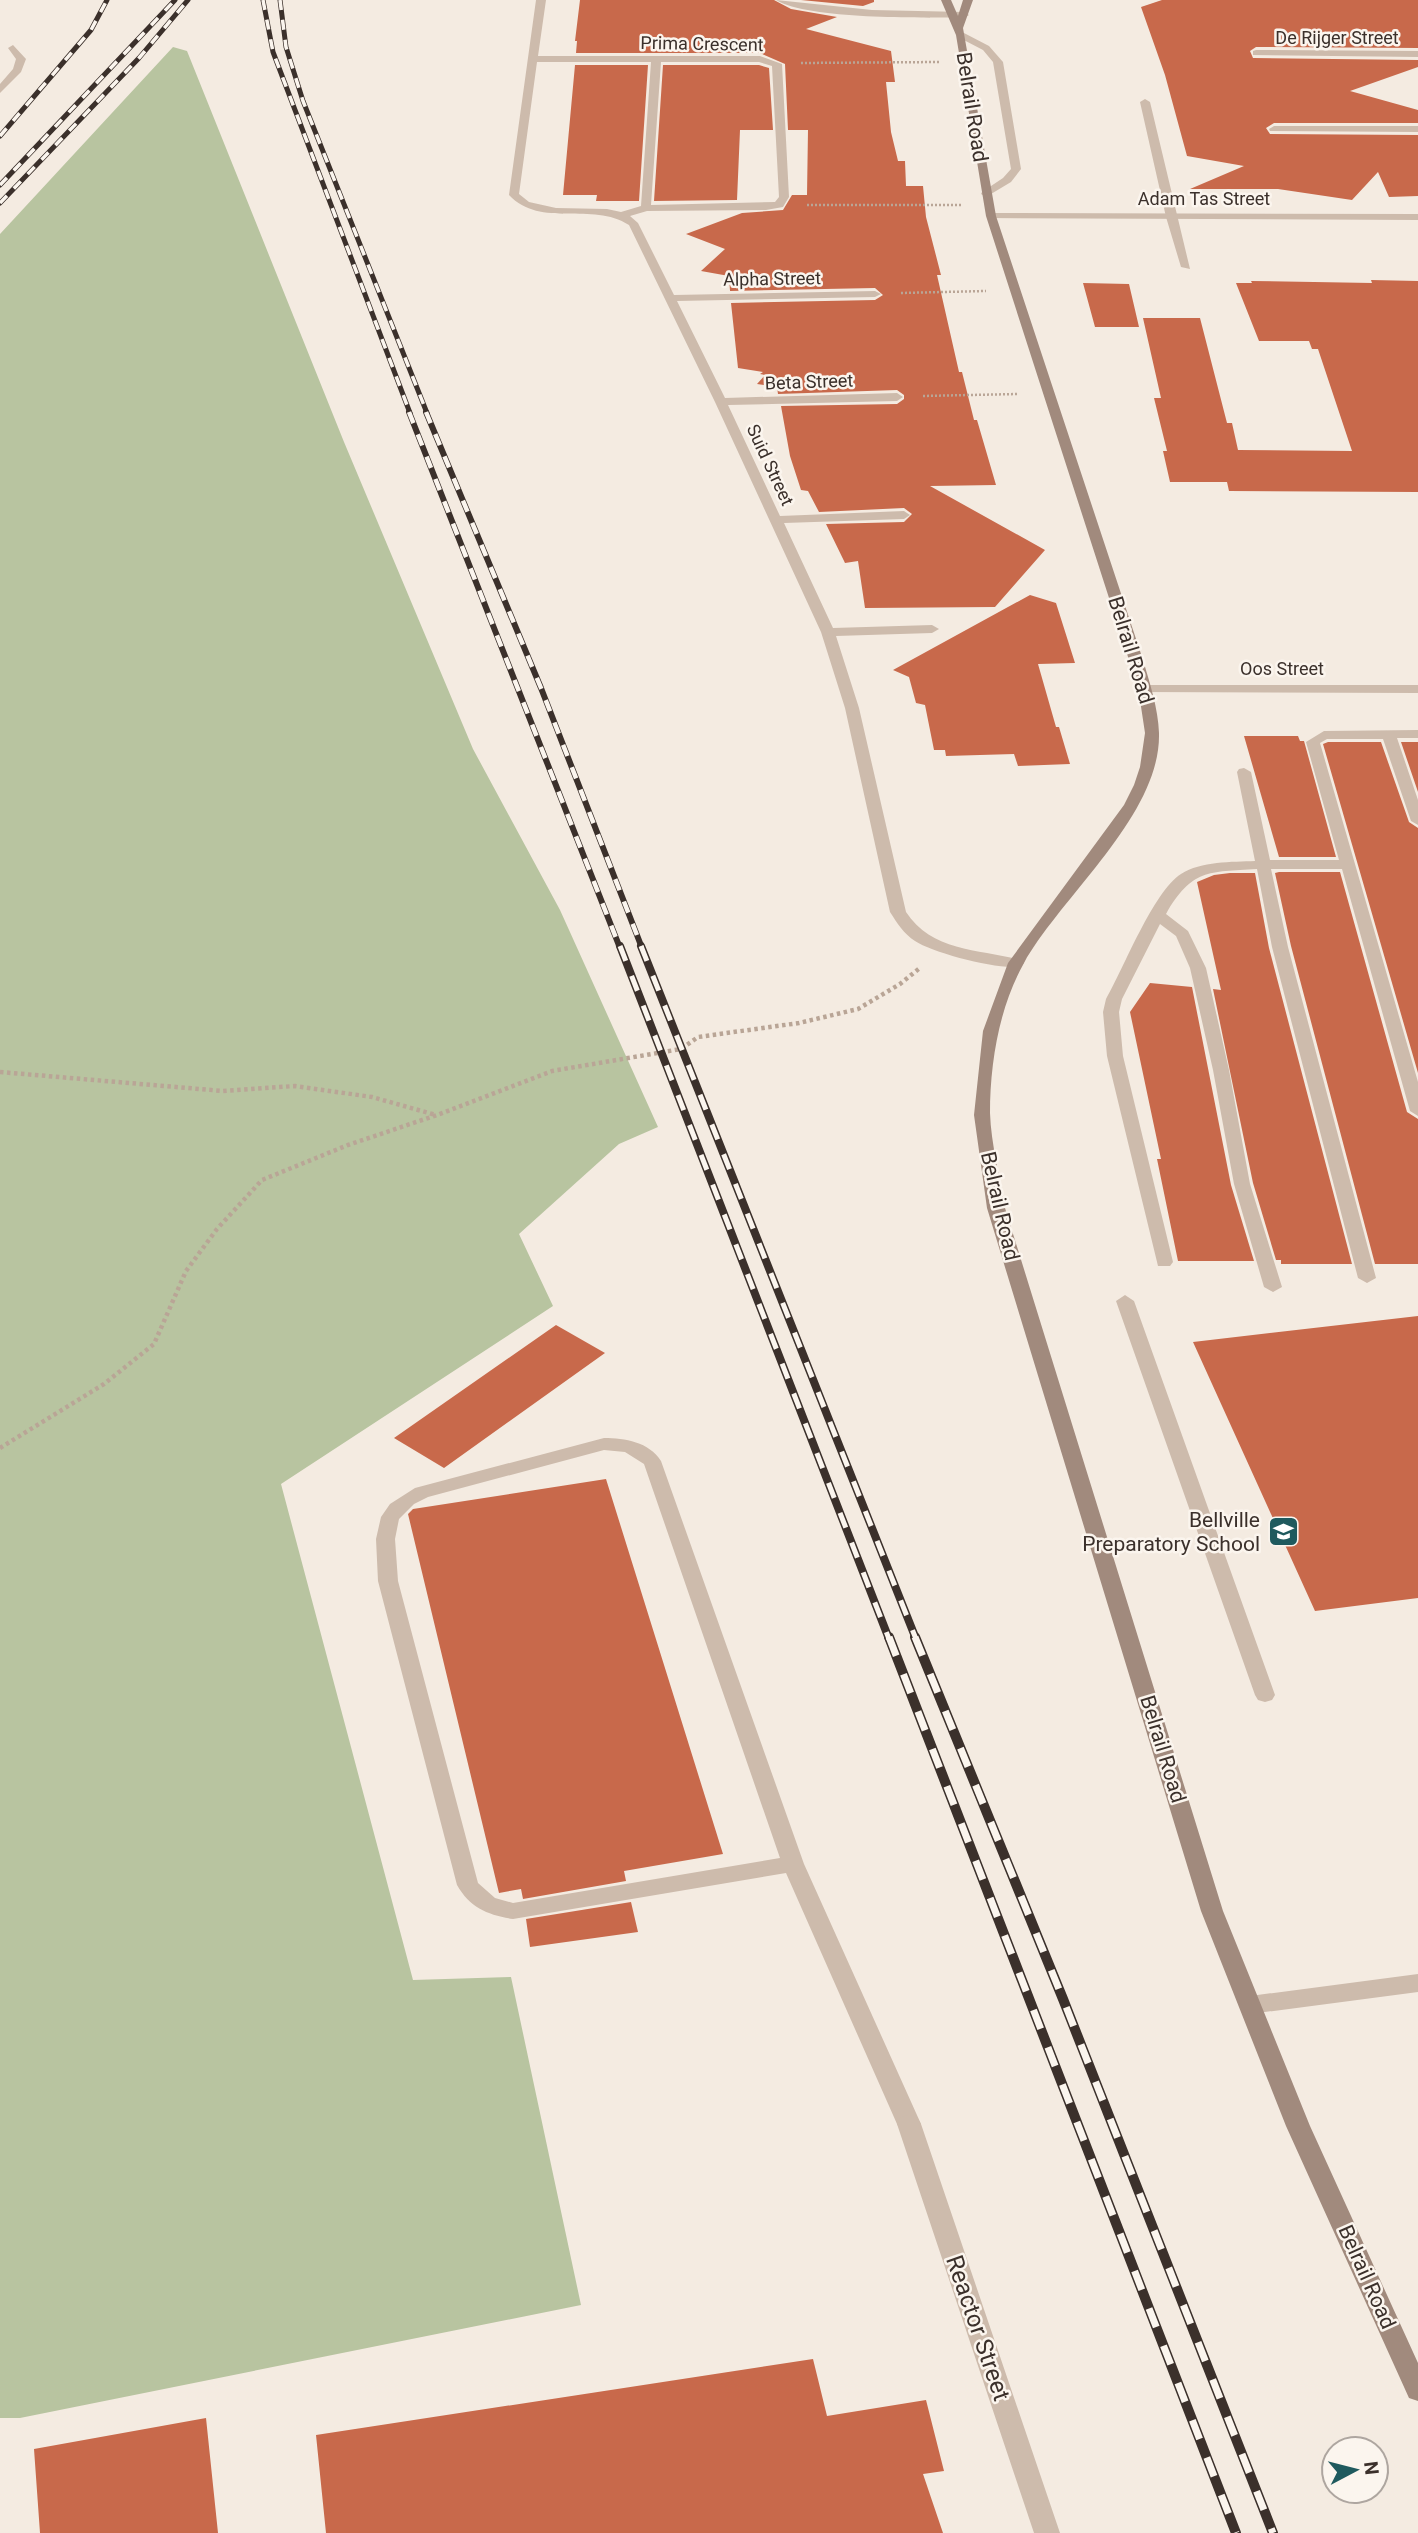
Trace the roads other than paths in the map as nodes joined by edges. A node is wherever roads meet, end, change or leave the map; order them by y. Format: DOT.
graph roads {
  1 [pos="541,0"];
  2 [pos="780,0"];
  3 [pos="946,0"];
  4 [pos="968,0"];
  5 [pos="952,15"];
  6 [pos="961,25"];
  7 [pos="13,48"];
  8 [pos="1256,53"];
  9 [pos="1418,54"];
  10 [pos="656,58"];
  11 [pos="533,59"];
  12 [pos="0,90"];
  13 [pos="1144,102"];
  14 [pos="1274,129"];
  15 [pos="1418,129"];
  16 [pos="986,194"];
  17 [pos="646,208"];
  18 [pos="622,215"];
  19 [pos="991,216"];
  20 [pos="1171,217"];
  21 [pos="1418,217"];
  22 [pos="1186,267"];
  23 [pos="876,294"];
  24 [pos="670,298"];
  25 [pos="897,397"];
  26 [pos="722,402"];
  27 [pos="904,515"];
  28 [pos="776,520"];
  29 [pos="932,629"];
  30 [pos="828,632"];
  31 [pos="1145,689"];
  32 [pos="1418,689"];
  33 [pos="1388,734"];
  34 [pos="1418,734"];
  35 [pos="1244,772"];
  36 [pos="1418,821"];
  37 [pos="1348,865"];
  38 [pos="1264,866"];
  39 [pos="1159,916"];
  40 [pos="1016,963"];
  41 [pos="1418,1111"];
  42 [pos="1164,1262"];
  43 [pos="1367,1278"];
  44 [pos="1273,1287"];
  45 [pos="1125,1301"];
  46 [pos="1265,1695"];
  47 [pos="793,1864"];
  48 [pos="1418,1983"];
  49 [pos="1250,2005"];
  50 [pos="1418,2390"];
  51 [pos="1047,2533"];
  1 -- 11 [label="street"];
  2 -- 5 [label="street"];
  3 -- 5 [label="street, Belrail Road"];
  4 -- 6 [label="street, Belrail Road"];
  5 -- 6 [label="street, Belrail Road"];
  6 -- 16 [label="street, Belrail Road"];
  6 -- 16 [label="street"];
  7 -- 12 [label="street"];
  8 -- 9 [label="street, De Rijger Street"];
  10 -- 11 [label="street, Prima Crescent"];
  10 -- 17 [label="street"];
  10 -- 17 [label="street, Prima Crescent"];
  11 -- 18 [label="street"];
  13 -- 20 [label="street"];
  14 -- 15 [label="street"];
  16 -- 19 [label="street, Belrail Road"];
  17 -- 18 [label="street"];
  18 -- 24 [label="street, Suid Street"];
  19 -- 20 [label="street, Adam Tas Street"];
  19 -- 31 [label="street, Belrail Road"];
  20 -- 21 [label="street, Adam Tas Street"];
  20 -- 22 [label="street"];
  23 -- 24 [label="street, Alpha Street"];
  24 -- 26 [label="street, Suid Street"];
  25 -- 26 [label="street, Beta Street"];
  26 -- 28 [label="street, Suid Street"];
  27 -- 28 [label="street"];
  28 -- 30 [label="street, Suid Street"];
  29 -- 30 [label="street"];
  30 -- 40 [label="street, Suid Street"];
  31 -- 32 [label="street, Oos Street"];
  31 -- 40 [label="street, Belrail Road"];
  33 -- 34 [label="street"];
  33 -- 36 [label="street"];
  33 -- 37 [label="street"];
  35 -- 38 [label="street"];
  37 -- 38 [label="street"];
  37 -- 41 [label="street"];
  38 -- 39 [label="street"];
  38 -- 43 [label="street"];
  39 -- 42 [label="street"];
  39 -- 44 [label="street"];
  40 -- 49 [label="street, Belrail Road"];
  45 -- 46 [label="street"];
  47 -- 47 [label="street, Reactor Street"];
  47 -- 51 [label="street, Reactor Street"];
  48 -- 49 [label="street"];
  49 -- 50 [label="street, Belrail Road"];
}
